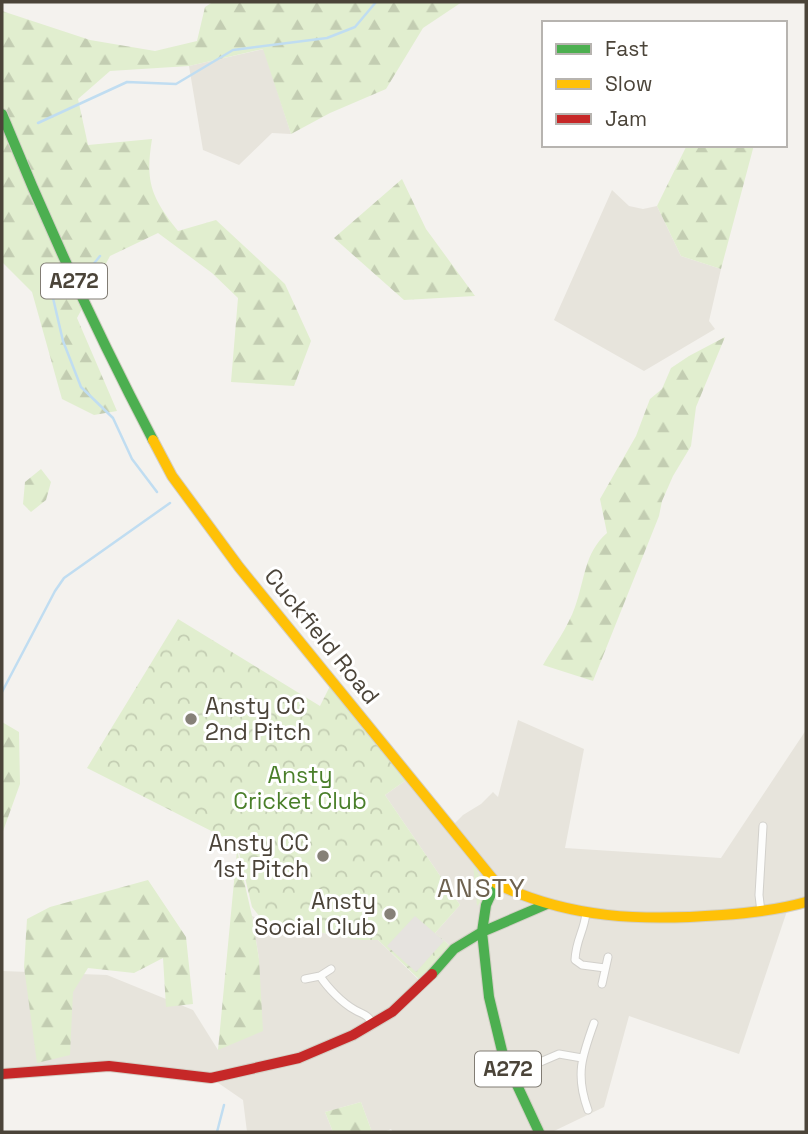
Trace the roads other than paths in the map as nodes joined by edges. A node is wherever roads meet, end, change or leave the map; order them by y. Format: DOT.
graph roads {
  1 [pos="2,114"];
  2 [pos="762,826"];
  3 [pos="497,884"];
  4 [pos="806,902"];
  5 [pos="547,904"];
  6 [pos="761,912"];
  7 [pos="586,913"];
  8 [pos="482,932"];
  9 [pos="608,957"];
  10 [pos="605,968"];
  11 [pos="331,969"];
  12 [pos="320,976"];
  13 [pos="304,979"];
  14 [pos="602,984"];
  15 [pos="594,1023"];
  16 [pos="373,1024"];
  17 [pos="582,1058"];
  18 [pos="2,1074"];
  19 [pos="510,1075"];
  20 [pos="588,1110"];
  21 [pos="539,1132"];
  1 -- 3 [label="main road, Cuckfield Road / A272"];
  2 -- 6 [label="street"];
  3 -- 5 [label="main road, Cuckfield Road"];
  3 -- 8 [label="main road, A272"];
  4 -- 6 [label="main road, Cuckfield Road"];
  5 -- 7 [label="main road, Cuckfield Road"];
  5 -- 8 [label="main road"];
  6 -- 7 [label="main road, Cuckfield Road"];
  7 -- 10 [label="street"];
  8 -- 16 [label="main road"];
  8 -- 19 [label="main road, A272"];
  9 -- 10 [label="street"];
  10 -- 14 [label="street"];
  11 -- 12 [label="street"];
  12 -- 13 [label="street"];
  12 -- 16 [label="street"];
  15 -- 17 [label="street"];
  16 -- 18 [label="main road"];
  17 -- 19 [label="street"];
  17 -- 20 [label="street"];
  19 -- 21 [label="main road, A272"];
}
